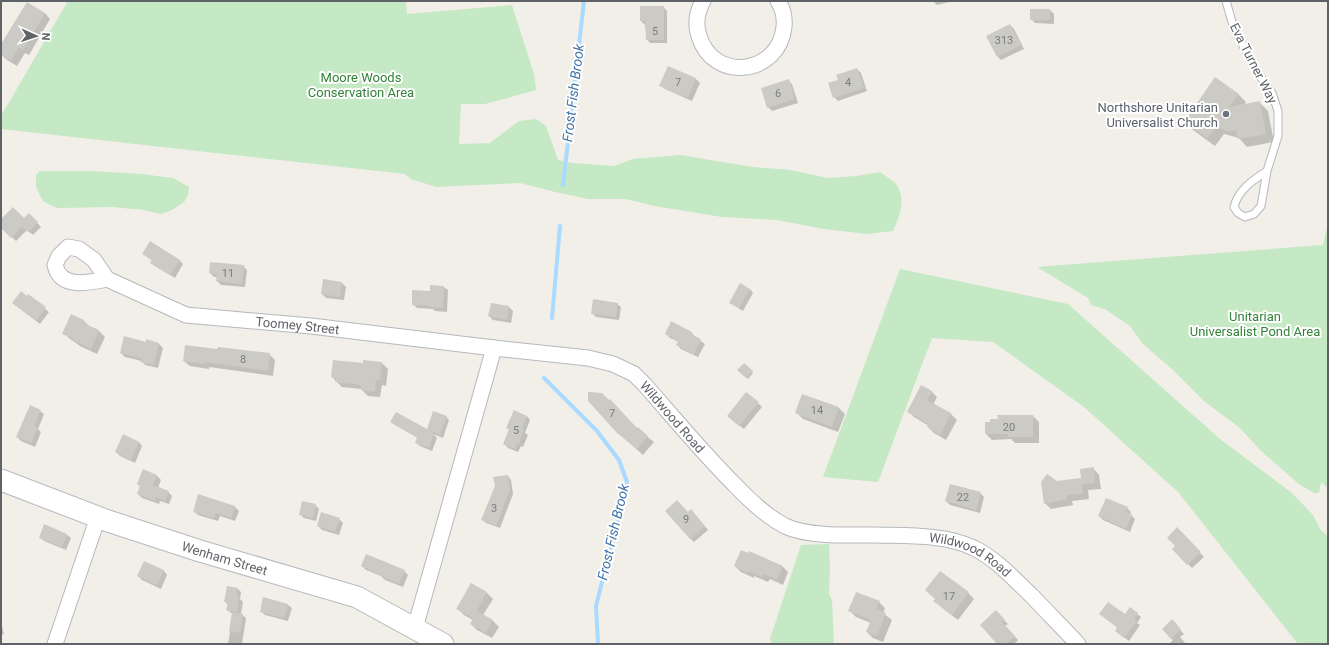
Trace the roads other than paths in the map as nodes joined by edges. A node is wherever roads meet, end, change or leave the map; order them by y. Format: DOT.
graph roads {
  1 [pos="703,1"];
  2 [pos="778,1"];
  3 [pos="1226,1"];
  4 [pos="1267,171"];
  5 [pos="106,280"];
  6 [pos="494,348"];
  7 [pos="1,480"];
  8 [pos="98,517"];
  9 [pos="415,628"];
  10 [pos="55,644"];
  11 [pos="443,644"];
  12 [pos="1078,644"];
  1 -- 2 [label="street"];
  3 -- 4 [label="lane, Eva Turner Way"];
  4 -- 4 [label="lane, Eva Turner Way"];
  5 -- 6 [label="street, Toomey Street"];
  6 -- 9 [label="street"];
  6 -- 12 [label="street, Wildwood Road"];
  7 -- 8 [label="main road, Wenham Street"];
  8 -- 9 [label="main road, Wenham Street"];
  8 -- 10 [label="street"];
  9 -- 11 [label="main road, Wenham Street"];
}
